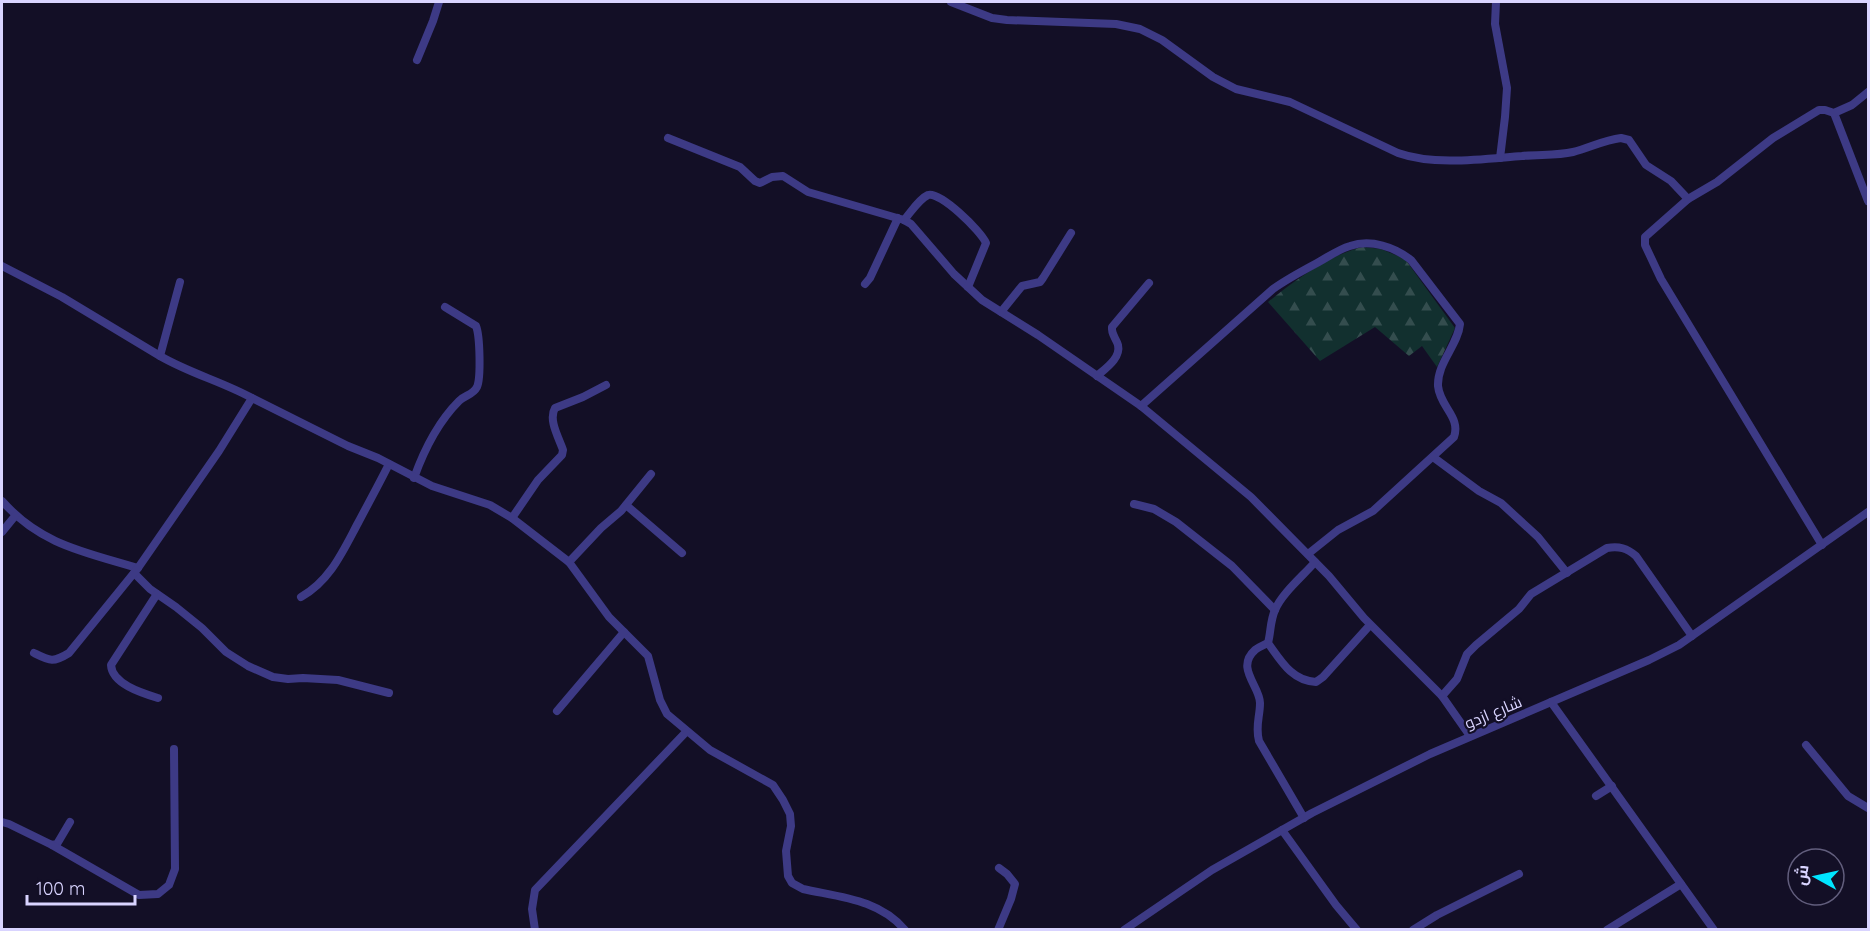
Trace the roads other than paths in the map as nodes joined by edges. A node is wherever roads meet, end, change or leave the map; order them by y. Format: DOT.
graph roads {
  1 [pos="439,2"];
  2 [pos="951,2"];
  3 [pos="1496,2"];
  4 [pos="417,60"];
  5 [pos="1869,92"];
  6 [pos="1834,113"];
  7 [pos="668,138"];
  8 [pos="1500,158"];
  9 [pos="1688,199"];
  10 [pos="1869,201"];
  11 [pos="901,219"];
  12 [pos="1071,233"];
  13 [pos="2,266"];
  14 [pos="180,282"];
  15 [pos="1149,283"];
  16 [pos="865,284"];
  17 [pos="968,287"];
  18 [pos="445,308"];
  19 [pos="1001,312"];
  20 [pos="160,356"];
  21 [pos="1097,376"];
  22 [pos="606,385"];
  23 [pos="252,398"];
  24 [pos="1141,406"];
  25 [pos="1433,457"];
  26 [pos="389,464"];
  27 [pos="651,474"];
  28 [pos="414,478"];
  29 [pos="2,501"];
  30 [pos="1134,504"];
  31 [pos="626,505"];
  32 [pos="1869,512"];
  33 [pos="15,516"];
  34 [pos="512,518"];
  35 [pos="2,532"];
  36 [pos="1822,545"];
  37 [pos="682,553"];
  38 [pos="1308,554"];
  39 [pos="568,562"];
  40 [pos="1315,562"];
  41 [pos="136,570"];
  42 [pos="1567,573"];
  43 [pos="157,594"];
  44 [pos="301,597"];
  45 [pos="1275,610"];
  46 [pos="1370,625"];
  47 [pos="624,632"];
  48 [pos="1692,636"];
  49 [pos="1268,643"];
  50 [pos="34,653"];
  51 [pos="389,693"];
  52 [pos="1442,696"];
  53 [pos="158,698"];
  54 [pos="1551,702"];
  55 [pos="557,711"];
  56 [pos="686,732"];
  57 [pos="1470,736"];
  58 [pos="1806,745"];
  59 [pos="174,749"];
  60 [pos="1612,786"];
  61 [pos="1596,796"];
  62 [pos="1869,808"];
  63 [pos="1304,818"];
  64 [pos="2,822"];
  65 [pos="70,822"];
  66 [pos="1282,830"];
  67 [pos="52,845"];
  68 [pos="999,868"];
  69 [pos="1519,874"];
  70 [pos="1681,884"];
  71 [pos="535,930"];
  72 [pos="905,930"];
  73 [pos="998,930"];
  74 [pos="1124,930"];
  75 [pos="1357,930"];
  76 [pos="1413,930"];
  77 [pos="1607,930"];
  78 [pos="1714,930"];
  1 -- 4 [label="street"];
  2 -- 8 [label="street"];
  3 -- 8 [label="street"];
  5 -- 6 [label="street"];
  6 -- 9 [label="street"];
  6 -- 10 [label="street"];
  7 -- 11 [label="street"];
  8 -- 9 [label="street"];
  9 -- 36 [label="street"];
  11 -- 16 [label="street"];
  11 -- 17 [label="street"];
  11 -- 17 [label="street"];
  12 -- 19 [label="street"];
  13 -- 20 [label="street"];
  14 -- 20 [label="street"];
  15 -- 21 [label="street"];
  17 -- 19 [label="street"];
  18 -- 28 [label="street"];
  19 -- 21 [label="street"];
  20 -- 23 [label="street"];
  21 -- 24 [label="street"];
  22 -- 34 [label="street"];
  23 -- 26 [label="street"];
  23 -- 41 [label="street"];
  24 -- 25 [label="street"];
  24 -- 38 [label="street"];
  25 -- 38 [label="street"];
  25 -- 42 [label="street"];
  26 -- 28 [label="street"];
  26 -- 44 [label="street"];
  27 -- 31 [label="street"];
  28 -- 34 [label="street"];
  29 -- 33 [label="street"];
  30 -- 45 [label="street"];
  31 -- 37 [label="street"];
  31 -- 39 [label="street"];
  32 -- 36 [label="street, شارع ازدو"];
  33 -- 35 [label="street"];
  33 -- 41 [label="street"];
  34 -- 39 [label="street"];
  36 -- 48 [label="street, شارع ازدو"];
  38 -- 40 [label="street"];
  39 -- 47 [label="street"];
  40 -- 45 [label="street"];
  40 -- 46 [label="street"];
  41 -- 43 [label="street"];
  41 -- 50 [label="street"];
  42 -- 48 [label="street"];
  42 -- 52 [label="street"];
  43 -- 51 [label="street"];
  43 -- 53 [label="street"];
  45 -- 49 [label="street"];
  46 -- 49 [label="street"];
  46 -- 52 [label="street"];
  47 -- 55 [label="street"];
  47 -- 56 [label="street"];
  48 -- 54 [label="street, شارع ازدو"];
  49 -- 63 [label="street"];
  52 -- 57 [label="street"];
  54 -- 57 [label="street, شارع ازدو"];
  54 -- 60 [label="street"];
  56 -- 71 [label="street"];
  56 -- 72 [label="street"];
  57 -- 63 [label="street, شارع ازدو"];
  58 -- 62 [label="street"];
  59 -- 67 [label="street"];
  60 -- 61 [label="street"];
  60 -- 70 [label="street"];
  63 -- 66 [label="street, شارع ازدو"];
  64 -- 67 [label="street"];
  65 -- 67 [label="street"];
  66 -- 74 [label="street, شارع ازدو"];
  66 -- 75 [label="street"];
  68 -- 73 [label="street"];
  69 -- 76 [label="street"];
  70 -- 77 [label="street"];
  70 -- 78 [label="street"];
}
